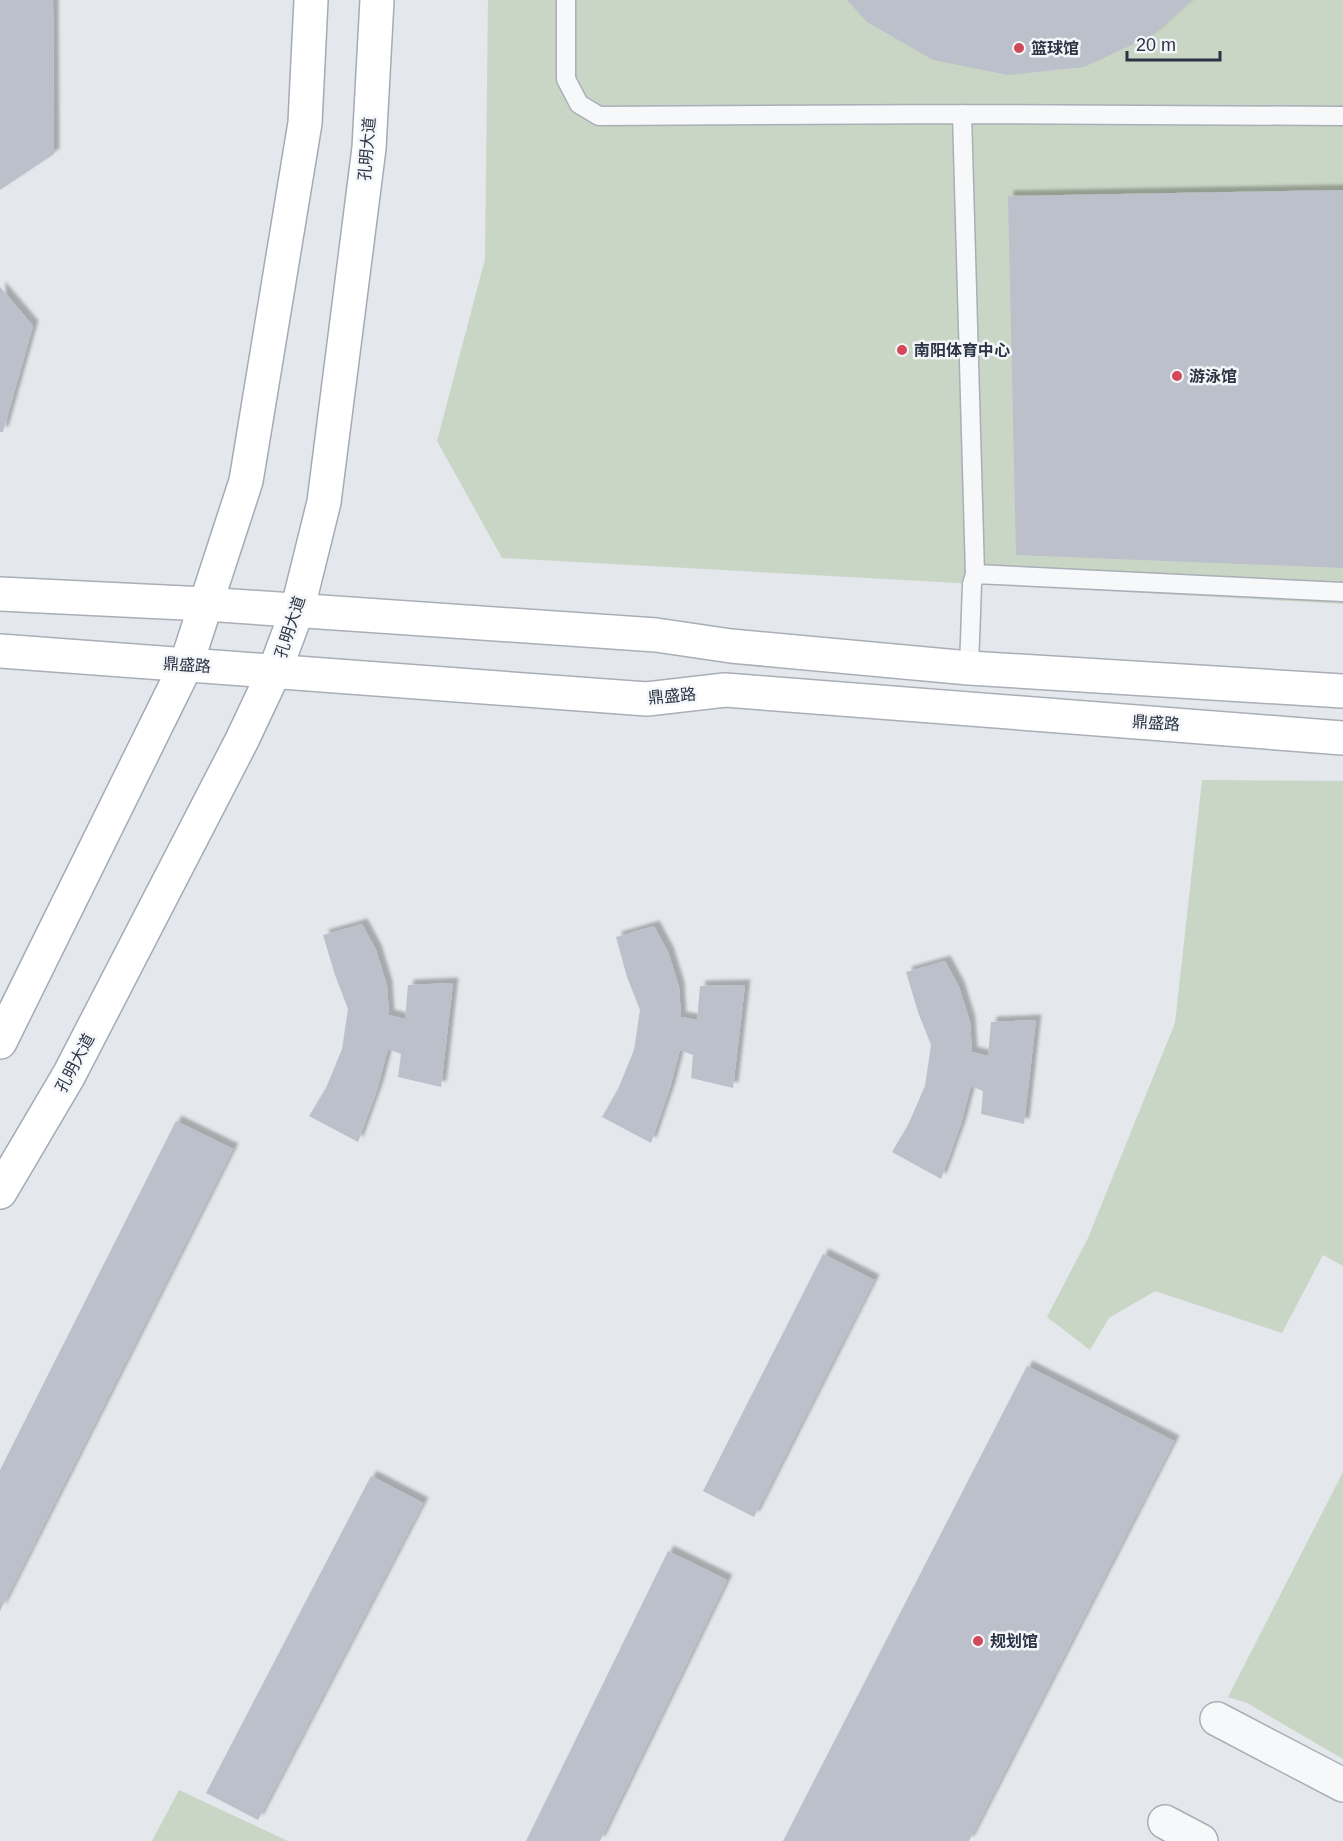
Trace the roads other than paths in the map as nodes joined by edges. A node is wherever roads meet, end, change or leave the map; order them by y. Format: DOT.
graph roads {
  1 [pos="311,0"];
  2 [pos="377,0"];
  3 [pos="566,0"];
  4 [pos="962,114"];
  5 [pos="1343,116"];
  6 [pos="975,574"];
  7 [pos="1343,592"];
  8 [pos="0,594"];
  9 [pos="205,604"];
  10 [pos="297,611"];
  11 [pos="0,651"];
  12 [pos="186,665"];
  13 [pos="969,668"];
  14 [pos="275,670"];
  15 [pos="1343,691"];
  16 [pos="1343,738"];
  17 [pos="0,1041"];
  18 [pos="0,1192"];
  19 [pos="1217,1719"];
  20 [pos="1343,1785"];
  21 [pos="1165,1822"];
  22 [pos="1201,1841"];
  1 -- 9 [label="street"];
  2 -- 10 [label="street, 孔明大道"];
  3 -- 4 [label="lane"];
  4 -- 5 [label="lane"];
  4 -- 6 [label="lane"];
  6 -- 7 [label="lane"];
  6 -- 13 [label="lane"];
  8 -- 9 [label="street"];
  9 -- 10 [label="street"];
  9 -- 12 [label="street"];
  10 -- 13 [label="street"];
  10 -- 14 [label="street, 孔明大道"];
  11 -- 12 [label="street, 鼎盛路"];
  12 -- 14 [label="street, 鼎盛路"];
  12 -- 17 [label="street"];
  13 -- 15 [label="street"];
  14 -- 16 [label="street, 鼎盛路"];
  14 -- 18 [label="street, 孔明大道"];
  19 -- 20 [label="street"];
  21 -- 22 [label="street"];
}
